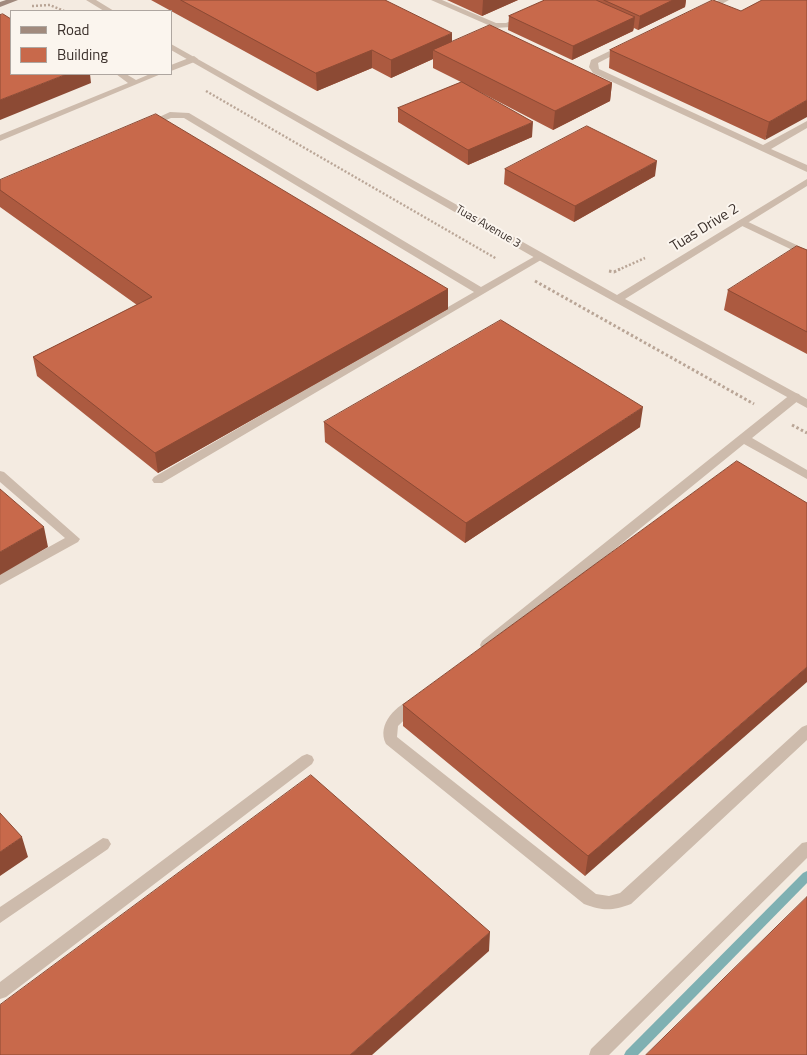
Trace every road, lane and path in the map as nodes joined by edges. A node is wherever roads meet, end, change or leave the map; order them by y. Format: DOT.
graph roads {
  1 [pos="14,0"];
  2 [pos="90,0"];
  3 [pos="435,0"];
  4 [pos="725,0"];
  5 [pos="0,5"];
  6 [pos="26,7"];
  7 [pos="62,10"];
  8 [pos="108,10"];
  9 [pos="535,12"];
  10 [pos="699,12"];
  11 [pos="638,41"];
  12 [pos="172,47"];
  13 [pos="194,59"];
  14 [pos="172,68"];
  15 [pos="122,75"];
  16 [pos="155,75"];
  17 [pos="135,83"];
  18 [pos="205,90"];
  19 [pos="807,124"];
  20 [pos="139,128"];
  21 [pos="0,138"];
  22 [pos="764,149"];
  23 [pos="807,169"];
  24 [pos="807,182"];
  25 [pos="742,222"];
  26 [pos="800,254"];
  27 [pos="542,257"];
  28 [pos="518,271"];
  29 [pos="482,292"];
  30 [pos="618,299"];
  31 [pos="795,397"];
  32 [pos="807,404"];
  33 [pos="773,415"];
  34 [pos="807,433"];
  35 [pos="743,438"];
  36 [pos="0,475"];
  37 [pos="807,476"];
  38 [pos="158,480"];
  39 [pos="0,580"];
  40 [pos="479,651"];
  41 [pos="425,694"];
  42 [pos="807,732"];
  43 [pos="307,760"];
  44 [pos="103,844"];
  45 [pos="807,848"];
  46 [pos="0,916"];
  47 [pos="0,992"];
  48 [pos="597,1055"];
  1 -- 5 [label="street"];
  2 -- 8 [label="street"];
  3 -- 9 [label="street"];
  4 -- 10 [label="street"];
  6 -- 7 [label="path"];
  11 -- 22 [label="street"];
  12 -- 13 [label="street, Tuas Avenue 3"];
  13 -- 14 [label="street"];
  13 -- 27 [label="street, Tuas Avenue 3"];
  15 -- 17 [label="street"];
  16 -- 17 [label="street"];
  17 -- 21 [label="street"];
  18 -- 28 [label="path"];
  19 -- 22 [label="street"];
  20 -- 29 [label="street"];
  22 -- 23 [label="street"];
  24 -- 25 [label="street, Tuas Drive 2"];
  25 -- 26 [label="street"];
  25 -- 30 [label="street, Tuas Drive 2"];
  27 -- 28 [label="street"];
  27 -- 30 [label="street, Tuas Avenue 3"];
  28 -- 29 [label="street"];
  28 -- 33 [label="path"];
  29 -- 38 [label="street"];
  30 -- 31 [label="street, Tuas Avenue 3"];
  31 -- 32 [label="street, Tuas Avenue 3"];
  31 -- 33 [label="street"];
  33 -- 34 [label="path"];
  33 -- 35 [label="street"];
  35 -- 37 [label="street"];
  35 -- 40 [label="street"];
  36 -- 39 [label="street"];
  41 -- 42 [label="street"];
  43 -- 47 [label="street"];
  44 -- 46 [label="street"];
  45 -- 48 [label="street"];
}
